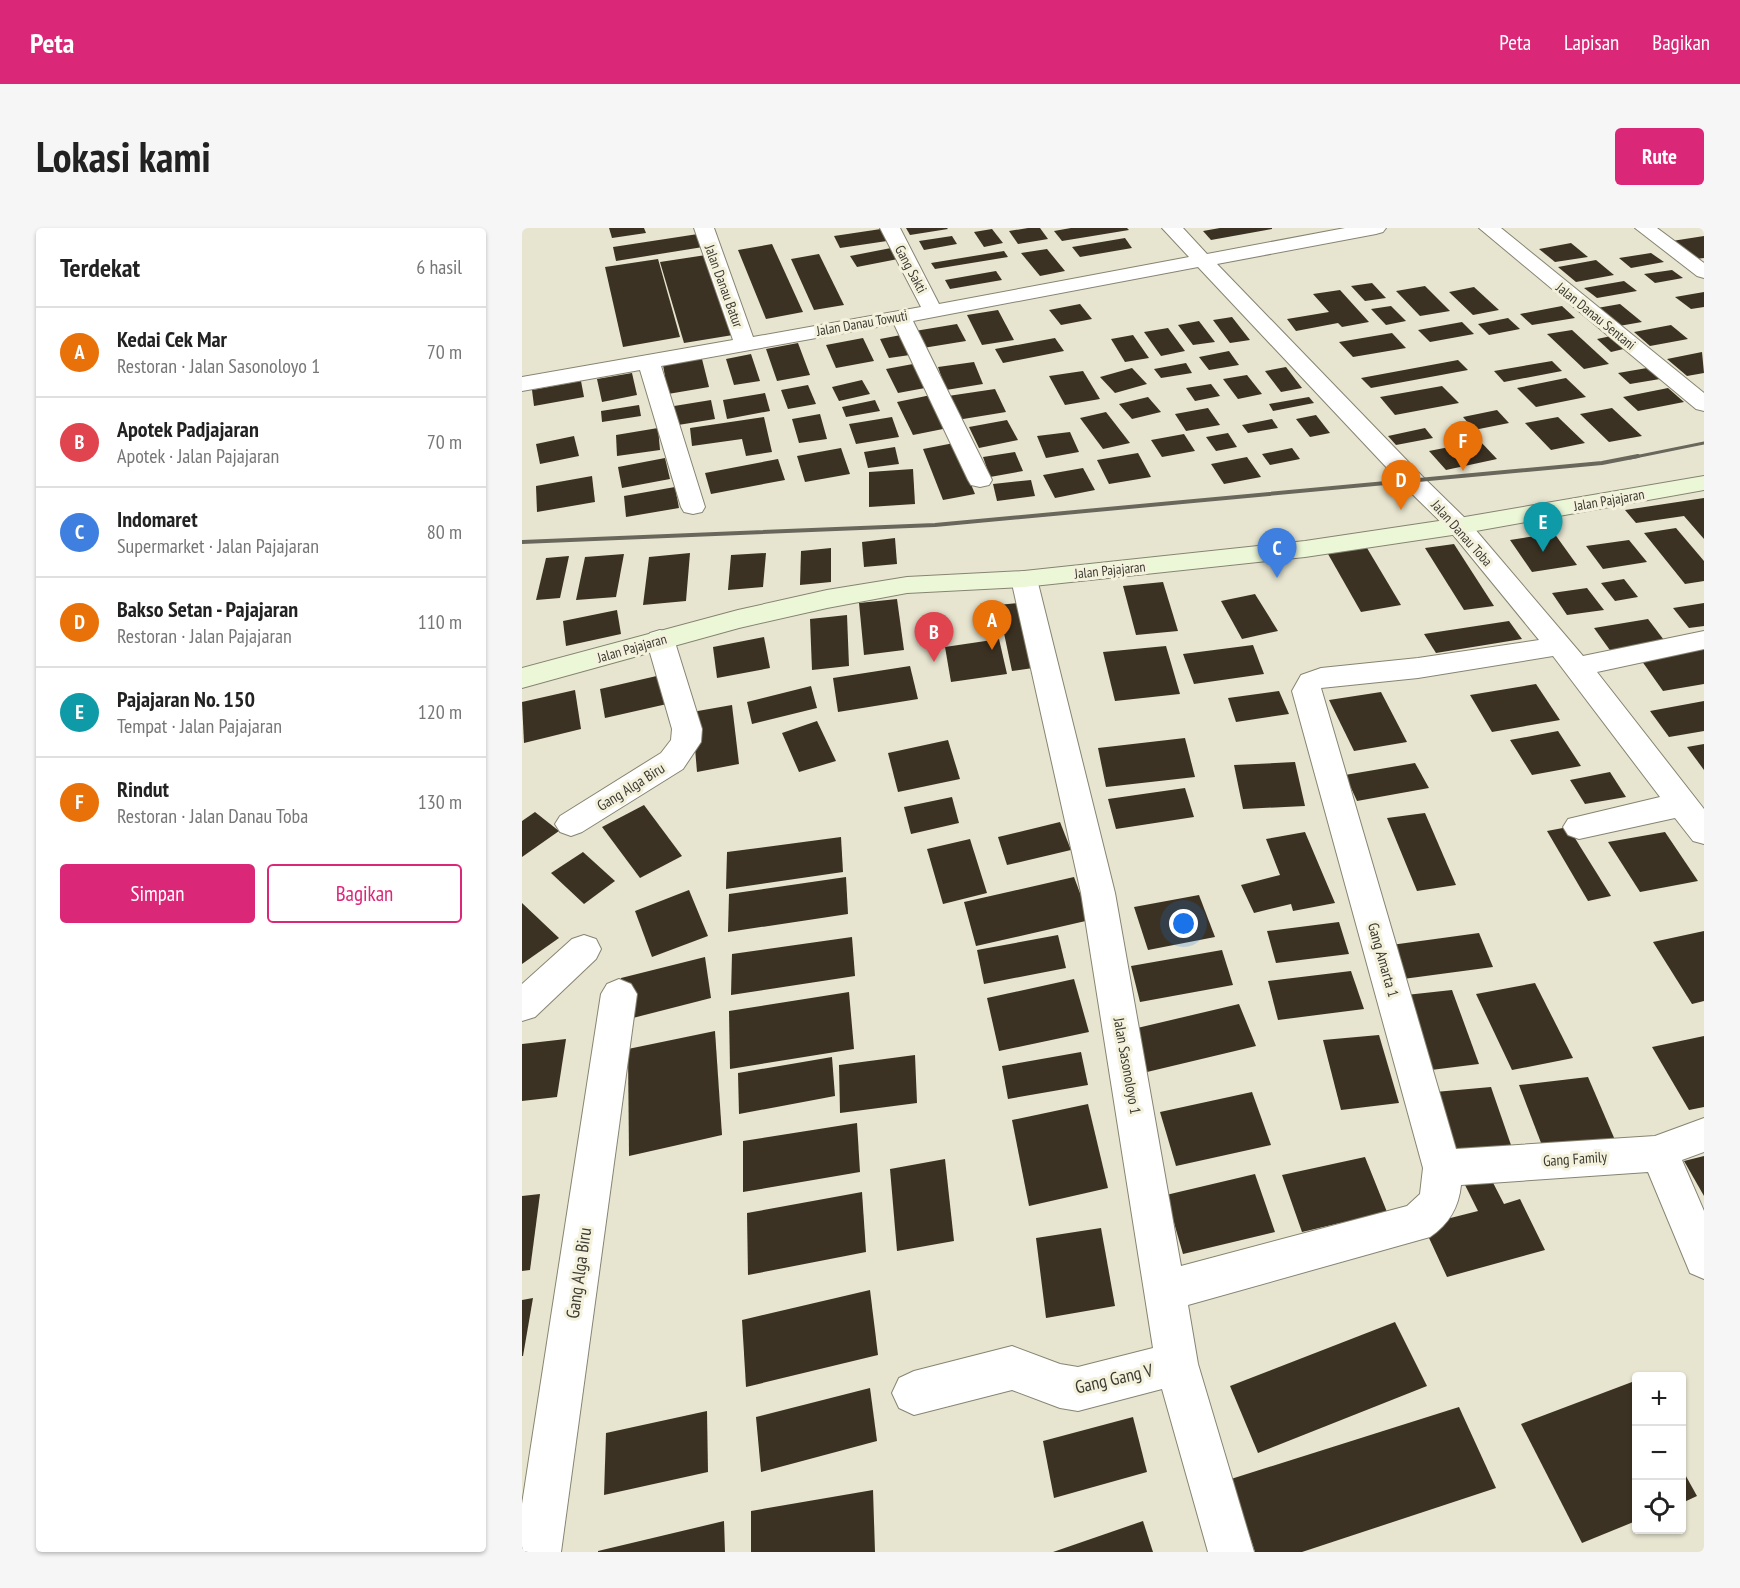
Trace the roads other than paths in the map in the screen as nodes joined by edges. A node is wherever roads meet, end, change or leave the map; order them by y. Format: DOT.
graph roads {
  1 [pos="704,228"];
  2 [pos="890,228"];
  3 [pos="1172,228"];
  4 [pos="1376,228"];
  5 [pos="1489,228"];
  6 [pos="1645,228"];
  7 [pos="1202,261"];
  8 [pos="1704,273"];
  9 [pos="933,311"];
  10 [pos="902,316"];
  11 [pos="745,344"];
  12 [pos="649,363"];
  13 [pos="522,384"];
  14 [pos="1704,404"];
  15 [pos="980,480"];
  16 [pos="1704,483"];
  17 [pos="693,507"];
  18 [pos="1459,526"];
  19 [pos="1024,579"];
  20 [pos="660,639"];
  21 [pos="1704,640"];
  22 [pos="1568,657"];
  23 [pos="522,678"];
  24 [pos="1698,821"];
  25 [pos="571,824"];
  26 [pos="1579,827"];
  27 [pos="584,949"];
  28 [pos="619,994"];
  29 [pos="522,1006"];
  30 [pos="1704,1135"];
  31 [pos="1660,1153"];
  32 [pos="1442,1168"];
  33 [pos="1704,1259"];
  34 [pos="1166,1291"];
  35 [pos="1178,1364"];
  36 [pos="914,1393"];
  37 [pos="538,1552"];
  38 [pos="1231,1552"];
  1 -- 11 [label="street, Jalan Danau Batur"];
  2 -- 9 [label="street, Gang Sakti"];
  3 -- 7 [label="street, Jalan Danau Toba"];
  4 -- 7 [label="street, Jalan Danau Towuti"];
  5 -- 14 [label="street, Jalan Danau Sentani"];
  6 -- 8 [label="street"];
  7 -- 9 [label="street, Jalan Danau Towuti"];
  7 -- 18 [label="street, Jalan Danau Toba"];
  9 -- 10 [label="street, Jalan Danau Towuti"];
  10 -- 11 [label="street, Jalan Danau Towuti"];
  10 -- 15 [label="street"];
  11 -- 12 [label="street, Jalan Danau Towuti"];
  12 -- 13 [label="street, Jalan Danau Towuti"];
  12 -- 17 [label="street"];
  16 -- 18 [label="main road, Jalan Pajajaran"];
  18 -- 19 [label="main road, Jalan Pajajaran"];
  18 -- 22 [label="street, Jalan Danau Toba"];
  19 -- 20 [label="main road, Jalan Pajajaran"];
  19 -- 34 [label="street, Jalan Sasonoloyo 1"];
  20 -- 23 [label="main road, Jalan Pajajaran"];
  20 -- 25 [label="street, Gang Alga Biru"];
  21 -- 22 [label="street"];
  22 -- 24 [label="street, Jalan Danau Toba"];
  22 -- 32 [label="street, Gang Amarta 1"];
  24 -- 26 [label="street"];
  27 -- 29 [label="street"];
  28 -- 37 [label="street, Gang Alga Biru"];
  30 -- 31 [label="street, Gang Family"];
  31 -- 32 [label="street, Gang Family"];
  31 -- 33 [label="street"];
  32 -- 34 [label="street, Gang Amarta 1"];
  34 -- 35 [label="street, Jalan Sasonoloyo 1"];
  35 -- 36 [label="street, Gang Gang V"];
  35 -- 38 [label="street, Jalan Sasonoloyo 1"];
}
